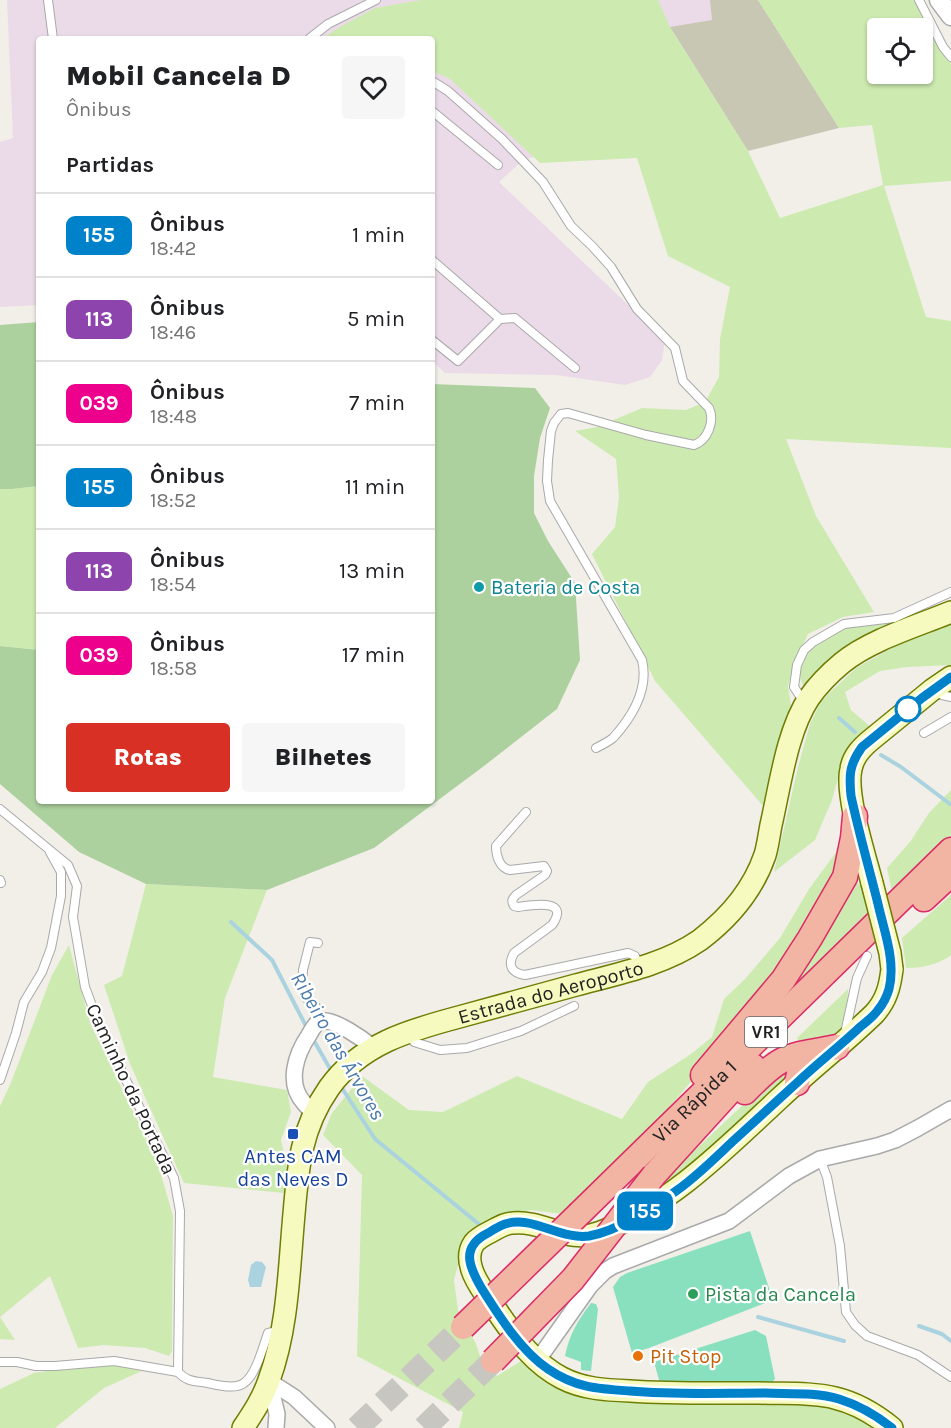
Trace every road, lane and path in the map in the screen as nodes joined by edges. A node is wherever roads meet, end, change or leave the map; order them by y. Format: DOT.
graph roads {
  1 [pos="48,0"];
  2 [pos="376,0"];
  3 [pos="919,0"];
  4 [pos="939,0"];
  5 [pos="951,16"];
  6 [pos="53,36"];
  7 [pos="313,36"];
  8 [pos="951,57"];
  9 [pos="435,83"];
  10 [pos="435,113"];
  11 [pos="498,165"];
  12 [pos="435,263"];
  13 [pos="500,319"];
  14 [pos="435,342"];
  15 [pos="575,368"];
  16 [pos="951,592"];
  17 [pos="951,612"];
  18 [pos="951,676"];
  19 [pos="941,693"];
  20 [pos="808,700"];
  21 [pos="951,717"];
  22 [pos="924,733"];
  23 [pos="596,748"];
  24 [pos="0,809"];
  25 [pos="526,812"];
  26 [pos="855,816"];
  27 [pos="48,848"];
  28 [pos="951,850"];
  29 [pos="951,874"];
  30 [pos="845,877"];
  31 [pos="872,883"];
  32 [pos="318,943"];
  33 [pos="867,956"];
  34 [pos="639,967"];
  35 [pos="574,1006"];
  36 [pos="313,1030"];
  37 [pos="410,1031"];
  38 [pos="840,1045"];
  39 [pos="374,1048"];
  40 [pos="792,1057"];
  41 [pos="0,1080"];
  42 [pos="796,1083"];
  43 [pos="317,1108"];
  44 [pos="951,1108"];
  45 [pos="820,1159"];
  46 [pos="629,1166"];
  47 [pos="657,1171"];
  48 [pos="463,1327"];
  49 [pos="281,1334"];
  50 [pos="493,1361"];
  51 [pos="537,1361"];
  52 [pos="0,1362"];
  53 [pos="178,1372"];
  54 [pos="951,1377"];
  55 [pos="269,1381"];
  56 [pos="243,1428"];
  57 [pos="276,1428"];
  58 [pos="327,1428"];
  59 [pos="892,1428"];
  1 -- 6 [label="lane"];
  2 -- 7 [label="lane"];
  3 -- 8 [label="lane"];
  4 -- 5 [label="street"];
  9 -- 23 [label="lane"];
  10 -- 11 [label="lane"];
  12 -- 13 [label="lane"];
  13 -- 14 [label="lane"];
  13 -- 15 [label="lane"];
  16 -- 20 [label="lane"];
  17 -- 20 [label="main road, Estrada do Aeroporto"];
  18 -- 19 [label="main road"];
  19 -- 26 [label="main road"];
  20 -- 34 [label="main road, Estrada do Aeroporto"];
  21 -- 22 [label="lane"];
  24 -- 27 [label="lane, Caminho da Portada"];
  25 -- 34 [label="lane"];
  26 -- 30 [label="highway"];
  26 -- 31 [label="main road"];
  27 -- 41 [label="lane"];
  27 -- 53 [label="lane, Caminho da Portada"];
  28 -- 46 [label="highway, Via Rápida 1 / VR1"];
  29 -- 33 [label="highway, Via Rápida 1 / VR1"];
  30 -- 31 [label="highway"];
  30 -- 46 [label="highway"];
  31 -- 38 [label="main road, bridge"];
  32 -- 36 [label="lane"];
  33 -- 38 [label="lane"];
  33 -- 47 [label="highway, Via Rápida 1 / VR1"];
  34 -- 37 [label="main road, Estrada do Aeroporto"];
  35 -- 37 [label="lane"];
  36 -- 39 [label="street"];
  36 -- 43 [label="street"];
  37 -- 39 [label="main road, Estrada do Aeroporto"];
  38 -- 40 [label="highway"];
  38 -- 42 [label="main road"];
  39 -- 43 [label="main road, Estrada do Aeroporto"];
  40 -- 42 [label="highway"];
  40 -- 47 [label="highway"];
  42 -- 51 [label="main road"];
  43 -- 49 [label="main road, Estrada do Aeroporto"];
  44 -- 45 [label="street"];
  45 -- 51 [label="street"];
  45 -- 54 [label="lane"];
  46 -- 48 [label="highway, Via Rápida 1 / VR1, bridge"];
  47 -- 50 [label="highway, Via Rápida 1 / VR1, bridge"];
  49 -- 53 [label="lane"];
  49 -- 55 [label="main road, Estrada do Aeroporto"];
  51 -- 59 [label="main road"];
  52 -- 53 [label="lane"];
  55 -- 56 [label="main road, Estrada do Aeroporto"];
  55 -- 57 [label="street"];
  55 -- 58 [label="street"];
}
